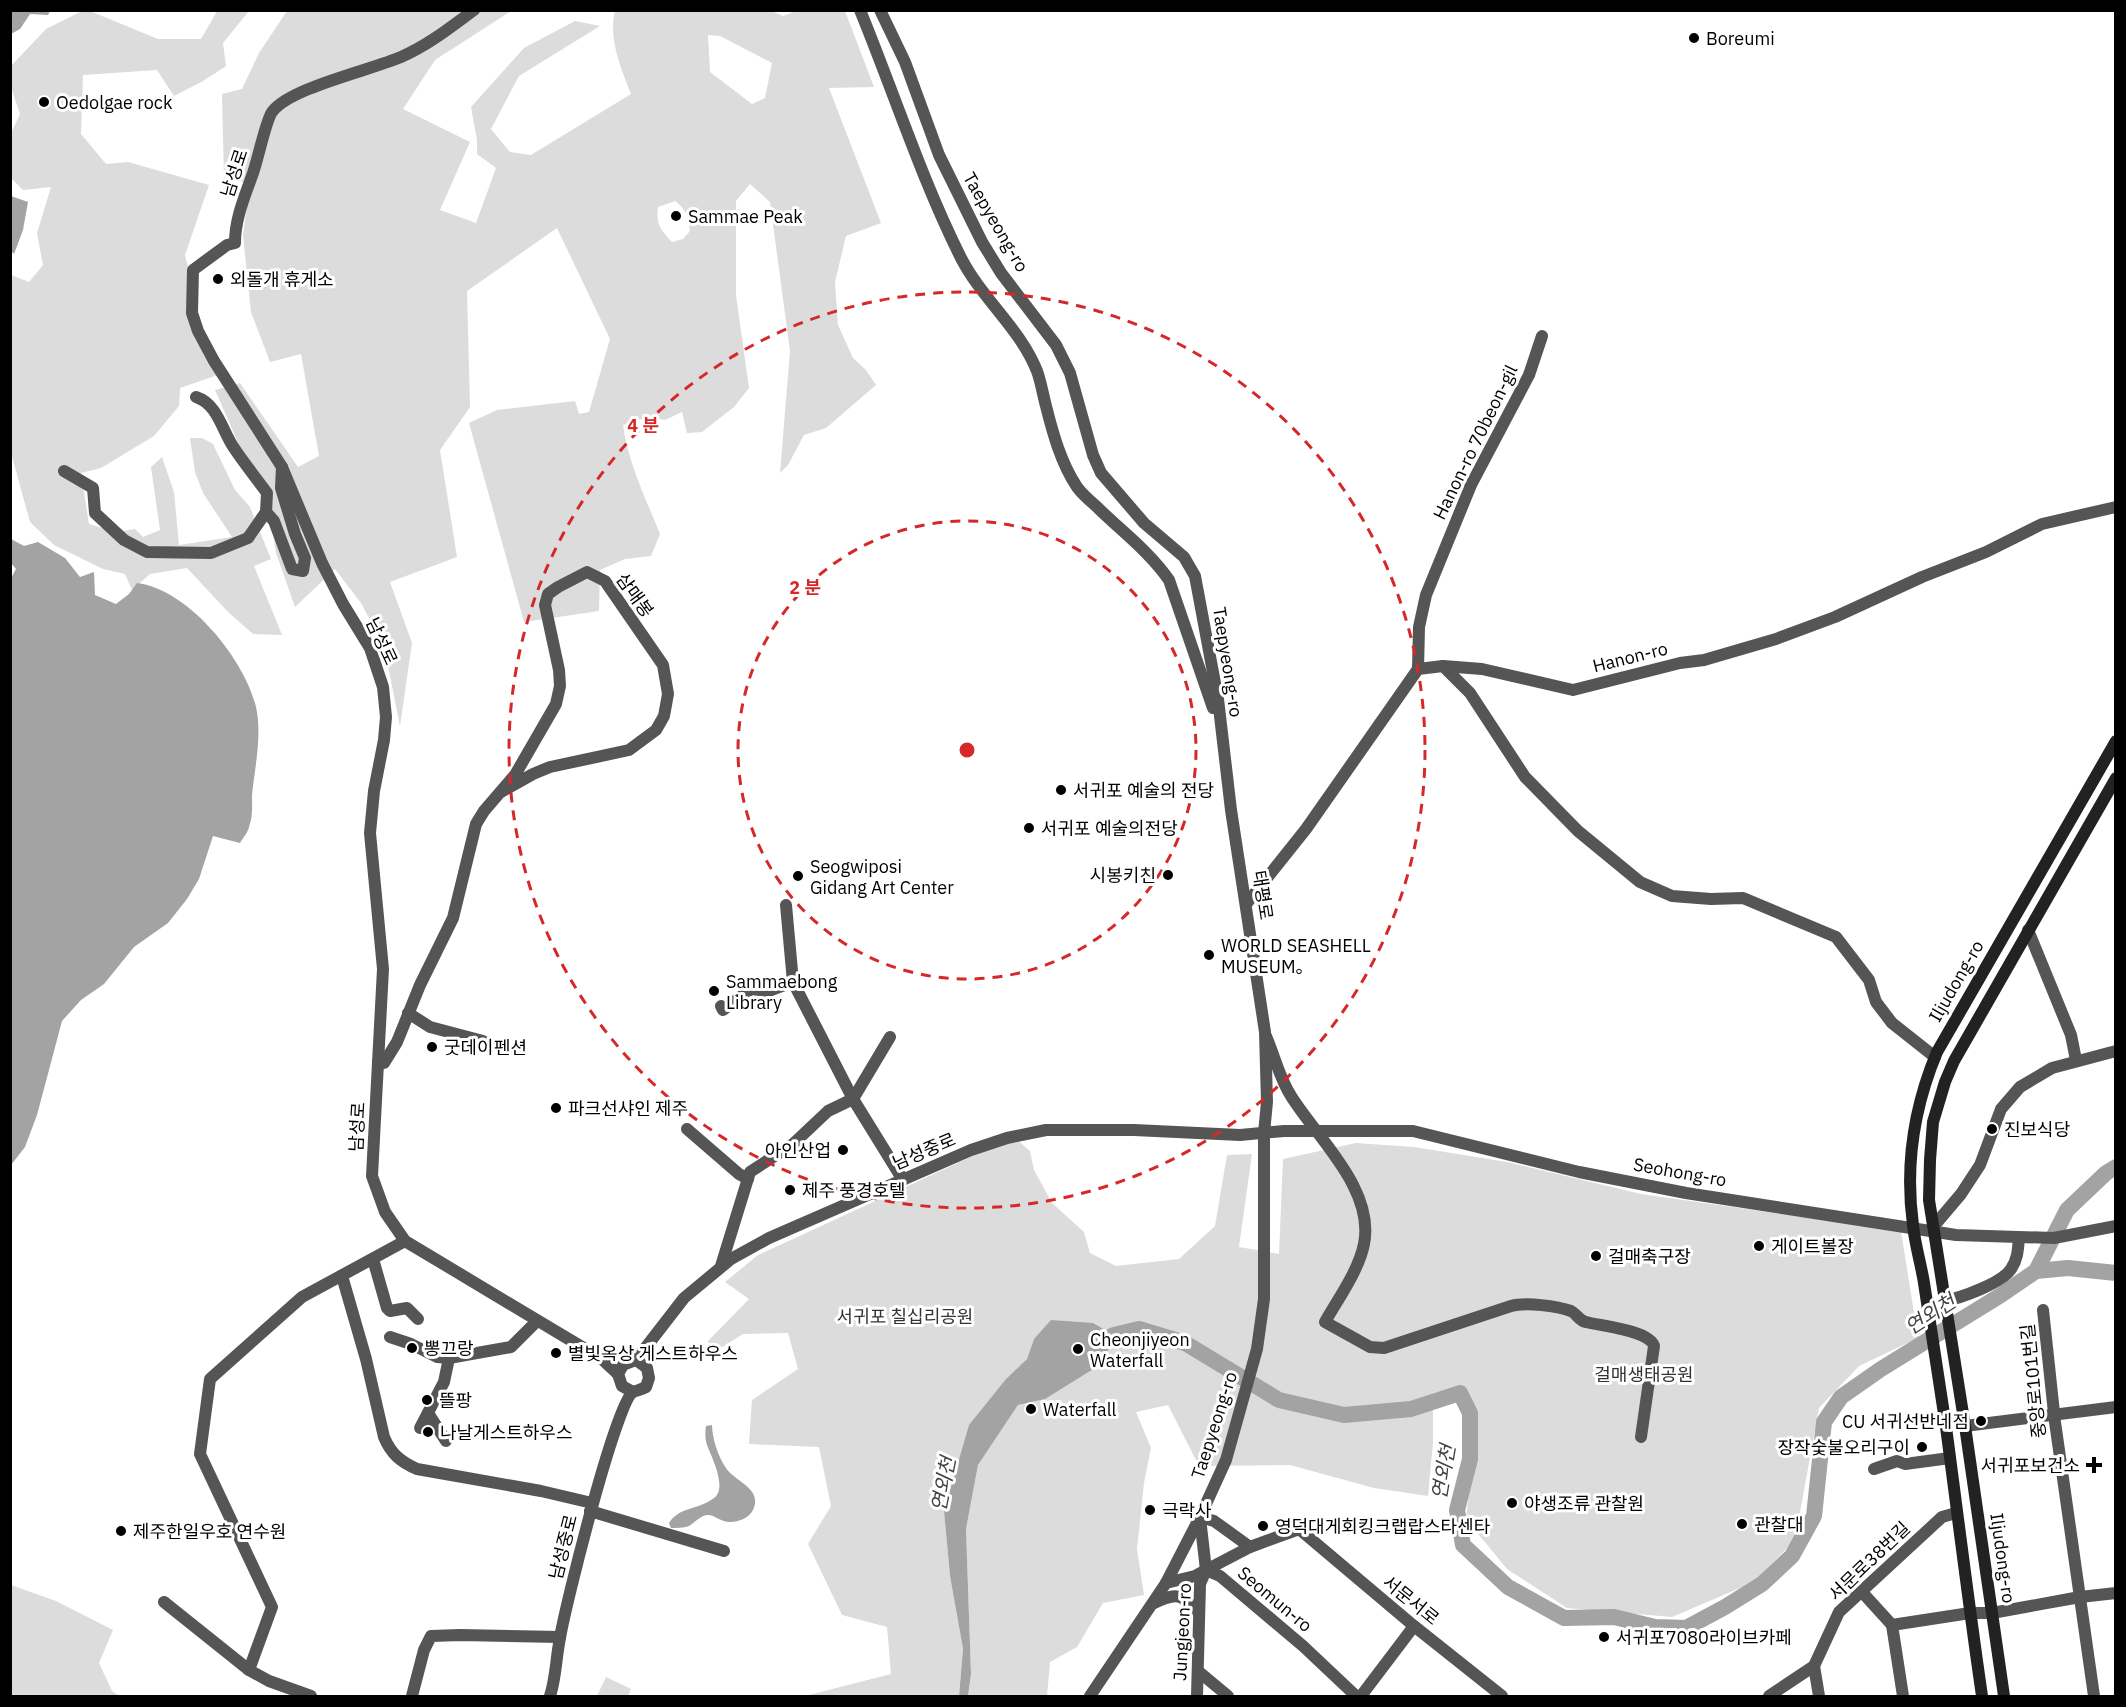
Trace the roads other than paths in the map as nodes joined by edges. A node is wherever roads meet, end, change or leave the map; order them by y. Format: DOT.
graph roads {
  1 [pos="474,10"];
  2 [pos="860,10"];
  3 [pos="880,10"];
  4 [pos="1542,336"];
  5 [pos="196,397"];
  6 [pos="282,467"];
  7 [pos="64,471"];
  8 [pos="2115,507"];
  9 [pos="266,512"];
  10 [pos="1443,666"];
  11 [pos="1418,669"];
  12 [pos="1221,734"];
  13 [pos="2115,741"];
  14 [pos="2115,778"];
  15 [pos="501,792"];
  16 [pos="1247,903"];
  17 [pos="786,905"];
  18 [pos="2028,930"];
  19 [pos="793,982"];
  20 [pos="721,1006"];
  21 [pos="408,1013"];
  22 [pos="1265,1032"];
  23 [pos="890,1037"];
  24 [pos="483,1041"];
  25 [pos="2115,1051"];
  26 [pos="1935,1057"];
  27 [pos="2076,1060"];
  28 [pos="378,1062"];
  29 [pos="853,1099"];
  30 [pos="687,1129"];
  31 [pos="1317,1131"];
  32 [pos="1264,1133"];
  33 [pos="748,1179"];
  34 [pos="903,1180"];
  35 [pos="2115,1226"];
  36 [pos="1913,1227"];
  37 [pos="1933,1229"];
  38 [pos="2019,1238"];
  39 [pos="405,1241"];
  40 [pos="373,1259"];
  41 [pos="721,1266"];
  42 [pos="342,1276"];
  43 [pos="1944,1301"];
  44 [pos="2043,1310"];
  45 [pos="418,1319"];
  46 [pos="537,1321"];
  47 [pos="390,1337"];
  48 [pos="449,1358"];
  49 [pos="640,1362"];
  50 [pos="620,1369"];
  51 [pos="628,1390"];
  52 [pos="2115,1407"];
  53 [pos="428,1413"];
  54 [pos="2054,1415"];
  55 [pos="1965,1426"];
  56 [pos="420,1428"];
  57 [pos="1641,1437"];
  58 [pos="446,1441"];
  59 [pos="1950,1458"];
  60 [pos="1874,1469"];
  61 [pos="591,1507"];
  62 [pos="1956,1513"];
  63 [pos="1200,1517"];
  64 [pos="1250,1547"];
  65 [pos="724,1551"];
  66 [pos="1206,1570"];
  67 [pos="1166,1583"];
  68 [pos="1862,1592"];
  69 [pos="2115,1593"];
  70 [pos="2080,1597"];
  71 [pos="164,1602"];
  72 [pos="1153,1603"];
  73 [pos="1199,1613"];
  74 [pos="1970,1613"];
  75 [pos="1992,1613"];
  76 [pos="1892,1625"];
  77 [pos="1414,1626"];
  78 [pos="560,1637"];
  79 [pos="1814,1666"];
  80 [pos="249,1670"];
  81 [pos="1198,1671"];
  82 [pos="1094,1694"];
  83 [pos="311,1696"];
  84 [pos="412,1696"];
  85 [pos="550,1696"];
  86 [pos="1197,1696"];
  87 [pos="1228,1696"];
  88 [pos="1356,1696"];
  89 [pos="1361,1696"];
  90 [pos="1502,1696"];
  91 [pos="1768,1696"];
  92 [pos="1819,1696"];
  93 [pos="1903,1696"];
  94 [pos="1982,1696"];
  95 [pos="2004,1696"];
  96 [pos="2094,1696"];
  1 -- 6 [label="street, 남성로"];
  2 -- 12 [label="street, Taepyeong-ro"];
  3 -- 12 [label="street, Taepyeong-ro"];
  4 -- 11 [label="street, Hanon-ro 70beon-gil"];
  5 -- 9 [label="street"];
  6 -- 9 [label="street"];
  6 -- 28 [label="street, 남성로"];
  7 -- 9 [label="street"];
  8 -- 10 [label="street, Hanon-ro"];
  10 -- 11 [label="street, Hanon-ro"];
  10 -- 26 [label="street"];
  11 -- 16 [label="street"];
  12 -- 16 [label="street, 태평로"];
  13 -- 26 [label="main road, Iljudong-ro"];
  14 -- 18 [label="main road, Iljudong-ro"];
  15 -- 15 [label="street, 삼매봉"];
  15 -- 21 [label="street, 삼매봉"];
  16 -- 22 [label="street, 태평로"];
  17 -- 19 [label="street"];
  18 -- 27 [label="street"];
  18 -- 37 [label="main road, Iljudong-ro"];
  19 -- 20 [label="street"];
  19 -- 29 [label="street"];
  21 -- 24 [label="street"];
  21 -- 28 [label="street, 삼매봉"];
  22 -- 31 [label="street"];
  22 -- 32 [label="street, 태평로"];
  23 -- 29 [label="street"];
  25 -- 27 [label="street"];
  26 -- 36 [label="main road, Iljudong-ro"];
  27 -- 37 [label="street"];
  28 -- 39 [label="street, 남성로"];
  29 -- 33 [label="street"];
  29 -- 34 [label="street"];
  30 -- 33 [label="street"];
  31 -- 32 [label="street, Seohong-ro"];
  31 -- 36 [label="street, Seohong-ro"];
  31 -- 57 [label="street"];
  32 -- 34 [label="street, 남성중로"];
  32 -- 63 [label="street, Taepyeong-ro"];
  33 -- 41 [label="street"];
  34 -- 41 [label="street, 남성중로"];
  35 -- 38 [label="street, Seohong-ro"];
  36 -- 37 [label="street, Seohong-ro"];
  36 -- 59 [label="main road, Iljudong-ro"];
  37 -- 38 [label="street, Seohong-ro"];
  37 -- 43 [label="main road, Iljudong-ro"];
  38 -- 43 [label="street"];
  39 -- 40 [label="street"];
  39 -- 46 [label="street, 남성로"];
  40 -- 42 [label="street"];
  40 -- 45 [label="street"];
  41 -- 49 [label="street, 남성중로"];
  42 -- 61 [label="street"];
  42 -- 80 [label="street"];
  43 -- 55 [label="main road, Iljudong-ro"];
  44 -- 54 [label="street, 중앙로101번길"];
  46 -- 48 [label="street"];
  46 -- 50 [label="street, 남성로"];
  47 -- 48 [label="street"];
  48 -- 53 [label="street"];
  49 -- 50 [label="street"];
  49 -- 51 [label="street, 남성중로"];
  50 -- 51 [label="street"];
  51 -- 61 [label="street, 남성중로"];
  52 -- 54 [label="street"];
  53 -- 56 [label="street"];
  53 -- 58 [label="street"];
  54 -- 55 [label="street"];
  54 -- 70 [label="street, 중앙로101번길"];
  55 -- 75 [label="main road, Iljudong-ro"];
  59 -- 60 [label="street"];
  59 -- 62 [label="main road"];
  61 -- 65 [label="street"];
  61 -- 78 [label="street, 남성중로"];
  62 -- 68 [label="street, 서문로38번길"];
  62 -- 74 [label="main road"];
  63 -- 64 [label="street"];
  63 -- 66 [label="street"];
  63 -- 67 [label="street, Taepyeong-ro"];
  64 -- 66 [label="street"];
  64 -- 77 [label="street, 서문서로"];
  66 -- 67 [label="street"];
  66 -- 73 [label="street, Jungjeon-ro"];
  66 -- 88 [label="street, Seomun-ro"];
  67 -- 72 [label="street, Taepyeong-ro"];
  68 -- 76 [label="street"];
  68 -- 79 [label="street, 서문로38번길"];
  69 -- 70 [label="street"];
  70 -- 75 [label="street"];
  70 -- 96 [label="street, 중앙로101번길"];
  71 -- 80 [label="street"];
  72 -- 73 [label="street"];
  72 -- 82 [label="street, Taepyeong-ro"];
  73 -- 81 [label="street, Jungjeon-ro"];
  74 -- 75 [label="street"];
  74 -- 76 [label="street"];
  74 -- 94 [label="main road"];
  75 -- 95 [label="main road, Iljudong-ro"];
  76 -- 93 [label="street"];
  77 -- 89 [label="street"];
  77 -- 90 [label="street, 서문서로"];
  78 -- 84 [label="street"];
  78 -- 85 [label="street, 남성중로"];
  79 -- 91 [label="street"];
  79 -- 92 [label="street"];
  80 -- 83 [label="street"];
  81 -- 86 [label="street, Jungjeon-ro"];
  81 -- 87 [label="street"];
}
